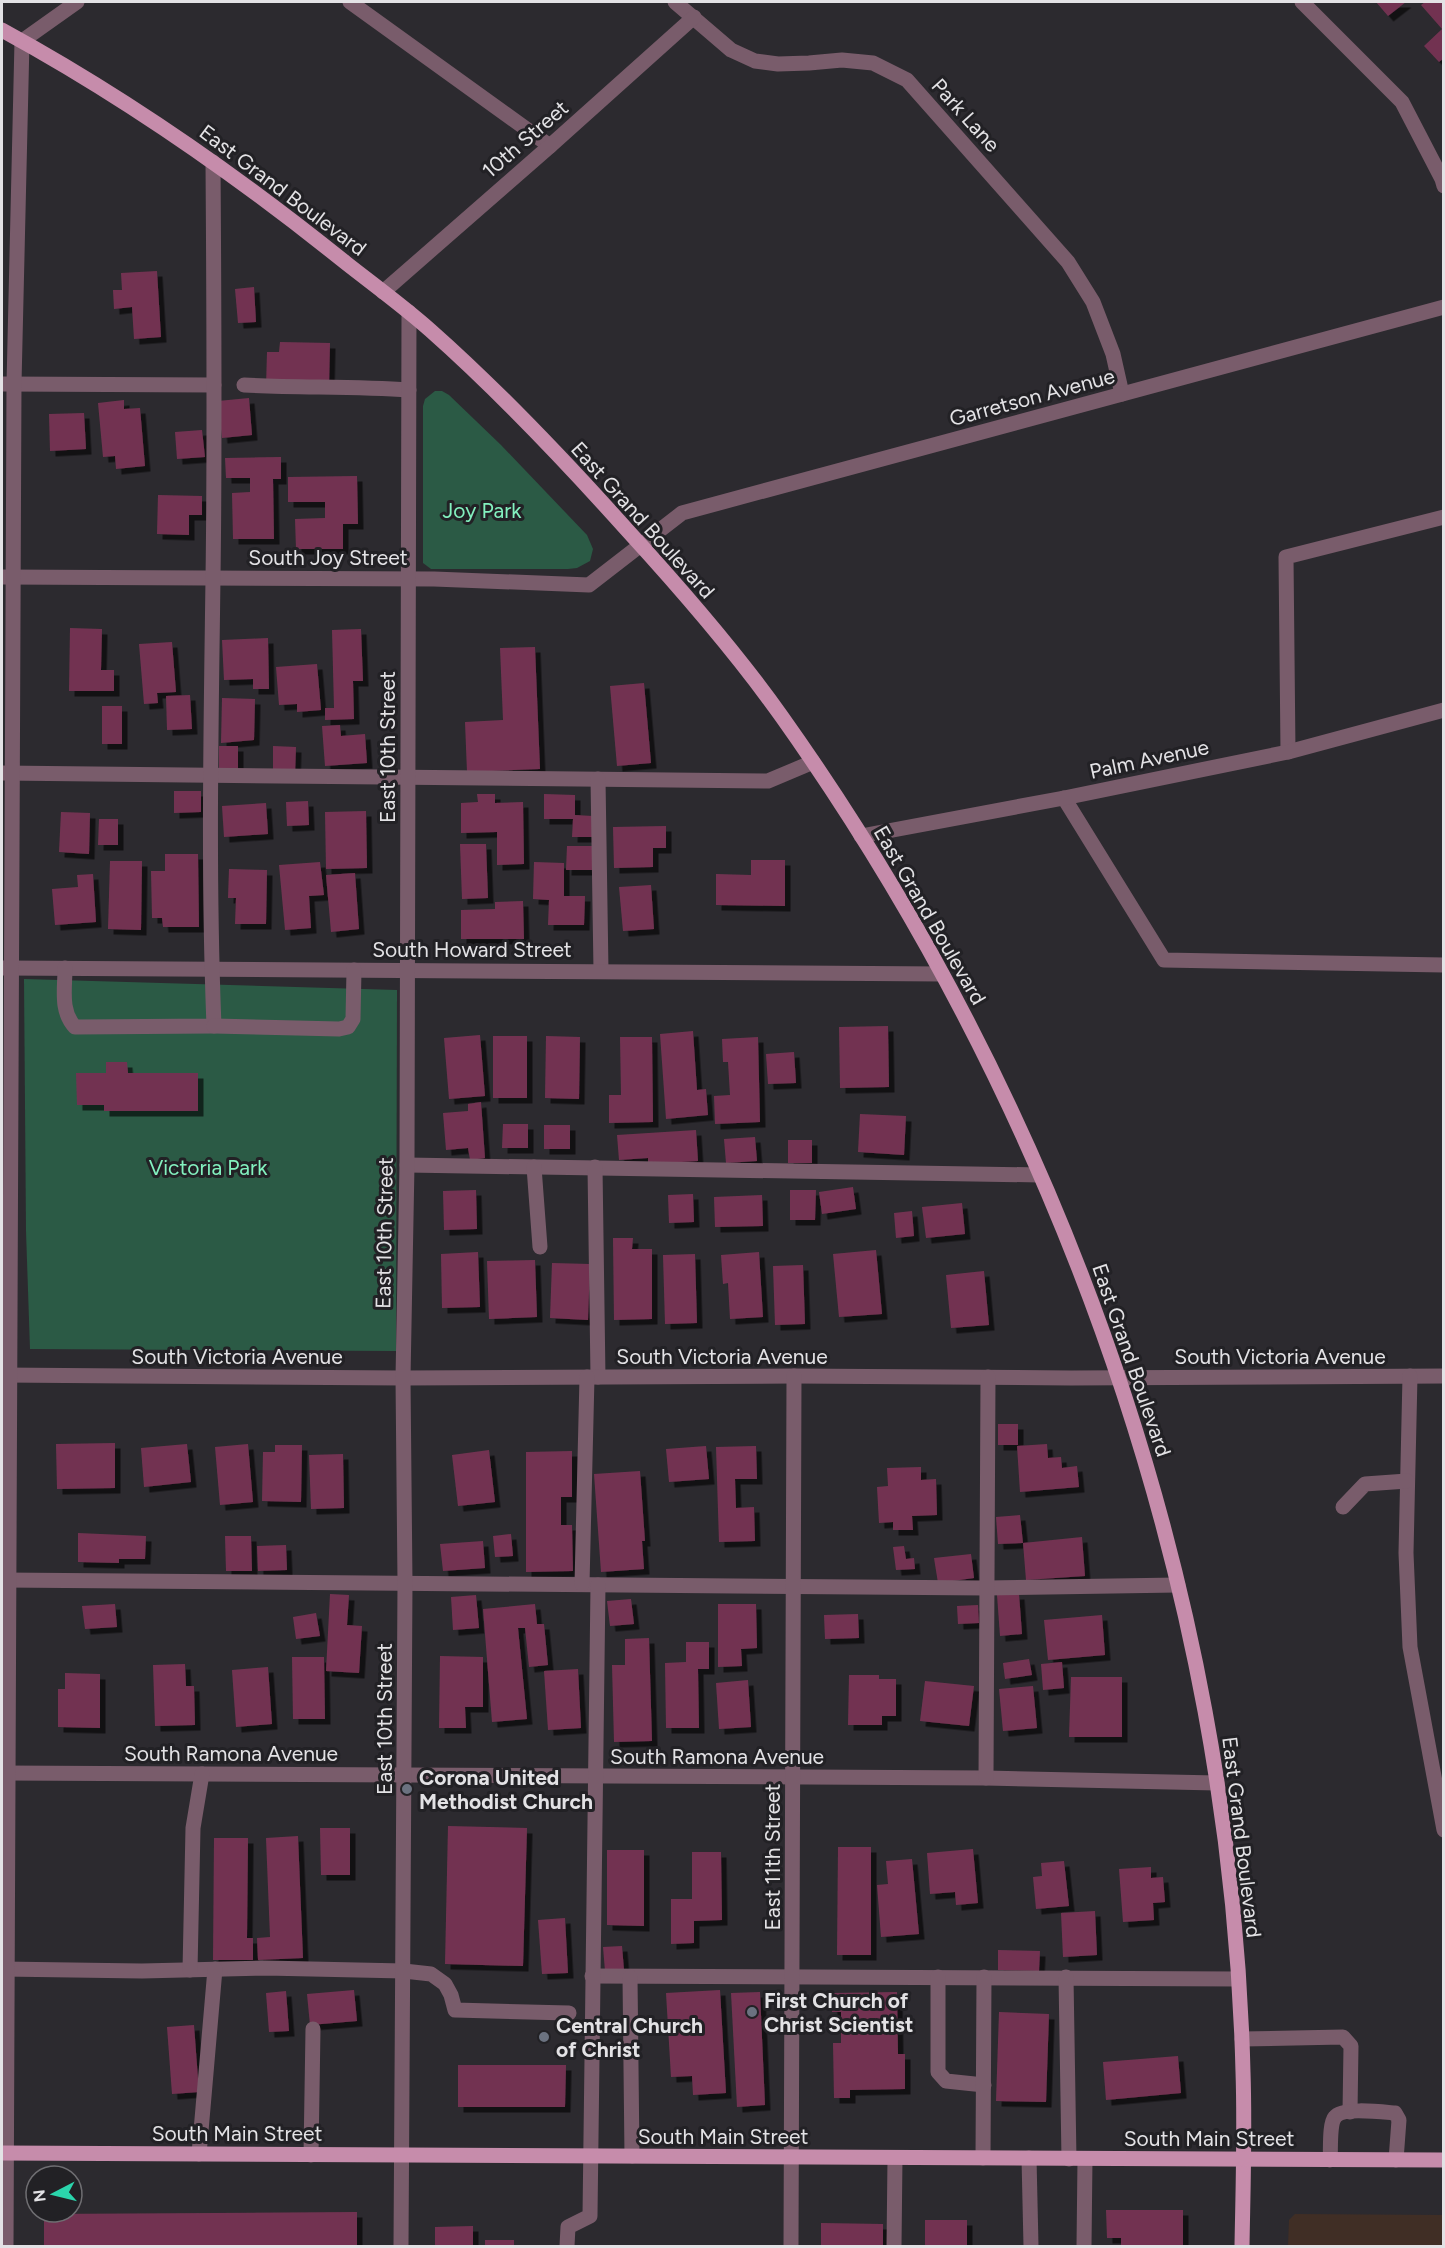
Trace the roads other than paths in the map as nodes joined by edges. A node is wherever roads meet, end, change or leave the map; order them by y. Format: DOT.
graph roads {
  1 [pos="76,2"];
  2 [pos="350,2"];
  3 [pos="675,2"];
  4 [pos="1302,2"];
  5 [pos="694,17"];
  6 [pos="2,30"];
  7 [pos="22,41"];
  8 [pos="550,146"];
  9 [pos="213,162"];
  10 [pos="1443,186"];
  11 [pos="383,292"];
  12 [pos="1443,307"];
  13 [pos="409,312"];
  14 [pos="8,384"];
  15 [pos="214,385"];
  16 [pos="244,385"];
  17 [pos="409,390"];
  18 [pos="1122,394"];
  19 [pos="1443,517"];
  20 [pos="641,544"];
  21 [pos="7,577"];
  22 [pos="213,578"];
  23 [pos="409,579"];
  24 [pos="1443,710"];
  25 [pos="1288,752"];
  26 [pos="813,762"];
  27 [pos="7,773"];
  28 [pos="210,776"];
  29 [pos="408,778"];
  30 [pos="598,779"];
  31 [pos="1064,798"];
  32 [pos="861,836"];
  33 [pos="1443,965"];
  34 [pos="7,968"];
  35 [pos="65,968"];
  36 [pos="212,969"];
  37 [pos="354,970"];
  38 [pos="407,970"];
  39 [pos="601,971"];
  40 [pos="942,974"];
  41 [pos="214,1026"];
  42 [pos="6,1166"];
  43 [pos="406,1166"];
  44 [pos="534,1167"];
  45 [pos="595,1167"];
  46 [pos="1040,1175"];
  47 [pos="540,1247"];
  48 [pos="6,1375"];
  49 [pos="794,1376"];
  50 [pos="1410,1376"];
  51 [pos="1443,1376"];
  52 [pos="593,1377"];
  53 [pos="988,1377"];
  54 [pos="403,1378"];
  55 [pos="1119,1378"];
  56 [pos="1407,1481"];
  57 [pos="1343,1507"];
  58 [pos="6,1580"];
  59 [pos="405,1583"];
  60 [pos="582,1584"];
  61 [pos="598,1585"];
  62 [pos="1178,1585"];
  63 [pos="794,1586"];
  64 [pos="987,1588"];
  65 [pos="5,1773"];
  66 [pos="202,1774"];
  67 [pos="404,1775"];
  68 [pos="596,1776"];
  69 [pos="794,1777"];
  70 [pos="986,1778"];
  71 [pos="1217,1783"];
  72 [pos="1443,1830"];
  73 [pos="5,1969"];
  74 [pos="215,1969"];
  75 [pos="190,1970"];
  76 [pos="404,1971"];
  77 [pos="592,1976"];
  78 [pos="792,1976"];
  79 [pos="630,1977"];
  80 [pos="938,1977"];
  81 [pos="984,1977"];
  82 [pos="1066,1977"];
  83 [pos="1239,1979"];
  84 [pos="569,2013"];
  85 [pos="313,2029"];
  86 [pos="1242,2039"];
  87 [pos="984,2085"];
  88 [pos="1350,2112"];
  89 [pos="4,2153"];
  90 [pos="199,2154"];
  91 [pos="311,2155"];
  92 [pos="403,2155"];
  93 [pos="590,2156"];
  94 [pos="632,2156"];
  95 [pos="792,2157"];
  96 [pos="895,2158"];
  97 [pos="983,2158"];
  98 [pos="1029,2158"];
  99 [pos="1069,2159"];
  100 [pos="1085,2159"];
  101 [pos="1244,2160"];
  102 [pos="1330,2160"];
  103 [pos="1396,2160"];
  104 [pos="1443,2160"];
  105 [pos="6,2247"];
  106 [pos="401,2247"];
  107 [pos="567,2247"];
  108 [pos="791,2247"];
  109 [pos="894,2247"];
  110 [pos="1031,2247"];
  111 [pos="1084,2247"];
  112 [pos="1242,2247"];
  1 -- 7 [label="street"];
  2 -- 8 [label="street"];
  3 -- 5 [label="street, Park Lane"];
  4 -- 10 [label="street"];
  5 -- 8 [label="street, 10th Street"];
  5 -- 18 [label="street, Park Lane"];
  6 -- 7 [label="main road, East Grand Boulevard"];
  7 -- 9 [label="main road, East Grand Boulevard"];
  7 -- 14 [label="street"];
  8 -- 11 [label="street, 10th Street"];
  9 -- 11 [label="main road, East Grand Boulevard"];
  9 -- 15 [label="street"];
  11 -- 13 [label="main road, East Grand Boulevard"];
  12 -- 18 [label="street, Garretson Avenue"];
  13 -- 17 [label="street, East 10th Street"];
  13 -- 20 [label="main road, East Grand Boulevard"];
  14 -- 15 [label="street"];
  14 -- 21 [label="street"];
  15 -- 22 [label="street"];
  16 -- 17 [label="street"];
  17 -- 23 [label="street, East 10th Street"];
  18 -- 20 [label="street, Garretson Avenue"];
  19 -- 25 [label="street"];
  20 -- 23 [label="street, South Joy Street"];
  20 -- 26 [label="main road, East Grand Boulevard"];
  21 -- 22 [label="street, South Joy Street"];
  21 -- 27 [label="street"];
  22 -- 23 [label="street, South Joy Street"];
  22 -- 28 [label="street"];
  23 -- 29 [label="street, East 10th Street"];
  24 -- 25 [label="street, Palm Avenue"];
  25 -- 31 [label="street, Palm Avenue"];
  26 -- 30 [label="street"];
  26 -- 32 [label="main road, East Grand Boulevard"];
  27 -- 28 [label="street"];
  27 -- 34 [label="street"];
  28 -- 29 [label="street"];
  28 -- 36 [label="street"];
  29 -- 30 [label="street"];
  29 -- 38 [label="street, East 10th Street"];
  30 -- 39 [label="street"];
  31 -- 32 [label="street, Palm Avenue"];
  31 -- 33 [label="street"];
  32 -- 40 [label="main road, East Grand Boulevard"];
  34 -- 35 [label="street, South Howard Street"];
  34 -- 42 [label="street"];
  35 -- 36 [label="street, South Howard Street"];
  35 -- 41 [label="street"];
  36 -- 37 [label="street, South Howard Street"];
  36 -- 41 [label="street"];
  37 -- 38 [label="street, South Howard Street"];
  37 -- 41 [label="street"];
  38 -- 39 [label="street, South Howard Street"];
  38 -- 43 [label="street, East 10th Street"];
  39 -- 40 [label="street, South Howard Street"];
  40 -- 46 [label="main road, East Grand Boulevard"];
  42 -- 48 [label="street"];
  43 -- 44 [label="street"];
  43 -- 54 [label="street, East 10th Street"];
  44 -- 45 [label="street"];
  44 -- 47 [label="street"];
  45 -- 46 [label="street"];
  45 -- 52 [label="street"];
  46 -- 55 [label="main road, East Grand Boulevard"];
  48 -- 54 [label="street, South Victoria Avenue"];
  48 -- 58 [label="street"];
  49 -- 52 [label="street, South Victoria Avenue"];
  49 -- 53 [label="street, South Victoria Avenue"];
  49 -- 63 [label="street, East 11th Street"];
  50 -- 51 [label="street, South Victoria Avenue"];
  50 -- 55 [label="street, South Victoria Avenue"];
  50 -- 56 [label="street"];
  52 -- 54 [label="street, South Victoria Avenue"];
  52 -- 60 [label="street"];
  53 -- 55 [label="street, South Victoria Avenue"];
  53 -- 64 [label="street"];
  54 -- 59 [label="street, East 10th Street"];
  55 -- 62 [label="main road, East Grand Boulevard"];
  56 -- 57 [label="street"];
  56 -- 72 [label="street"];
  58 -- 59 [label="street"];
  58 -- 65 [label="street"];
  59 -- 60 [label="street"];
  59 -- 67 [label="street, East 10th Street"];
  60 -- 61 [label="street"];
  61 -- 63 [label="street"];
  61 -- 68 [label="street"];
  62 -- 64 [label="street"];
  62 -- 71 [label="main road, East Grand Boulevard"];
  63 -- 64 [label="street"];
  63 -- 69 [label="street, East 11th Street"];
  64 -- 70 [label="street"];
  65 -- 66 [label="street, South Ramona Avenue"];
  65 -- 73 [label="street"];
  66 -- 67 [label="street, South Ramona Avenue"];
  66 -- 75 [label="street"];
  67 -- 68 [label="street, South Ramona Avenue"];
  67 -- 76 [label="street, East 10th Street"];
  68 -- 69 [label="street, South Ramona Avenue"];
  68 -- 77 [label="street"];
  69 -- 70 [label="street, South Ramona Avenue"];
  69 -- 78 [label="street, East 11th Street"];
  70 -- 71 [label="street, South Ramona Avenue"];
  71 -- 83 [label="main road, East Grand Boulevard"];
  73 -- 75 [label="street"];
  73 -- 89 [label="street"];
  74 -- 75 [label="street"];
  74 -- 76 [label="street"];
  74 -- 90 [label="street"];
  76 -- 84 [label="street"];
  76 -- 92 [label="street, East 10th Street"];
  77 -- 79 [label="street"];
  77 -- 93 [label="street"];
  78 -- 79 [label="street"];
  78 -- 80 [label="street"];
  78 -- 95 [label="street, East 11th Street"];
  79 -- 94 [label="street"];
  80 -- 81 [label="street"];
  80 -- 87 [label="street"];
  81 -- 82 [label="street"];
  81 -- 87 [label="street"];
  82 -- 83 [label="street"];
  82 -- 99 [label="street"];
  83 -- 86 [label="main road, East Grand Boulevard"];
  85 -- 91 [label="street"];
  86 -- 88 [label="street"];
  86 -- 101 [label="main road, East Grand Boulevard"];
  87 -- 97 [label="street"];
  88 -- 102 [label="street"];
  88 -- 103 [label="street"];
  89 -- 90 [label="main road, South Main Street"];
  89 -- 105 [label="street"];
  90 -- 91 [label="main road, South Main Street"];
  91 -- 92 [label="main road, South Main Street"];
  92 -- 93 [label="main road, South Main Street"];
  92 -- 106 [label="street, East 10th Street"];
  93 -- 94 [label="main road, South Main Street"];
  93 -- 107 [label="street"];
  94 -- 95 [label="main road, South Main Street"];
  95 -- 96 [label="main road, South Main Street"];
  95 -- 108 [label="street, East 11th Street"];
  96 -- 97 [label="main road, South Main Street"];
  96 -- 109 [label="street"];
  97 -- 98 [label="main road, South Main Street"];
  98 -- 99 [label="main road, South Main Street"];
  98 -- 110 [label="street"];
  99 -- 100 [label="main road, South Main Street"];
  100 -- 101 [label="main road, South Main Street"];
  100 -- 111 [label="street"];
  101 -- 102 [label="main road, South Main Street"];
  101 -- 112 [label="main road, East Grand Boulevard"];
  102 -- 103 [label="main road, South Main Street"];
  103 -- 104 [label="main road, South Main Street"];
}
